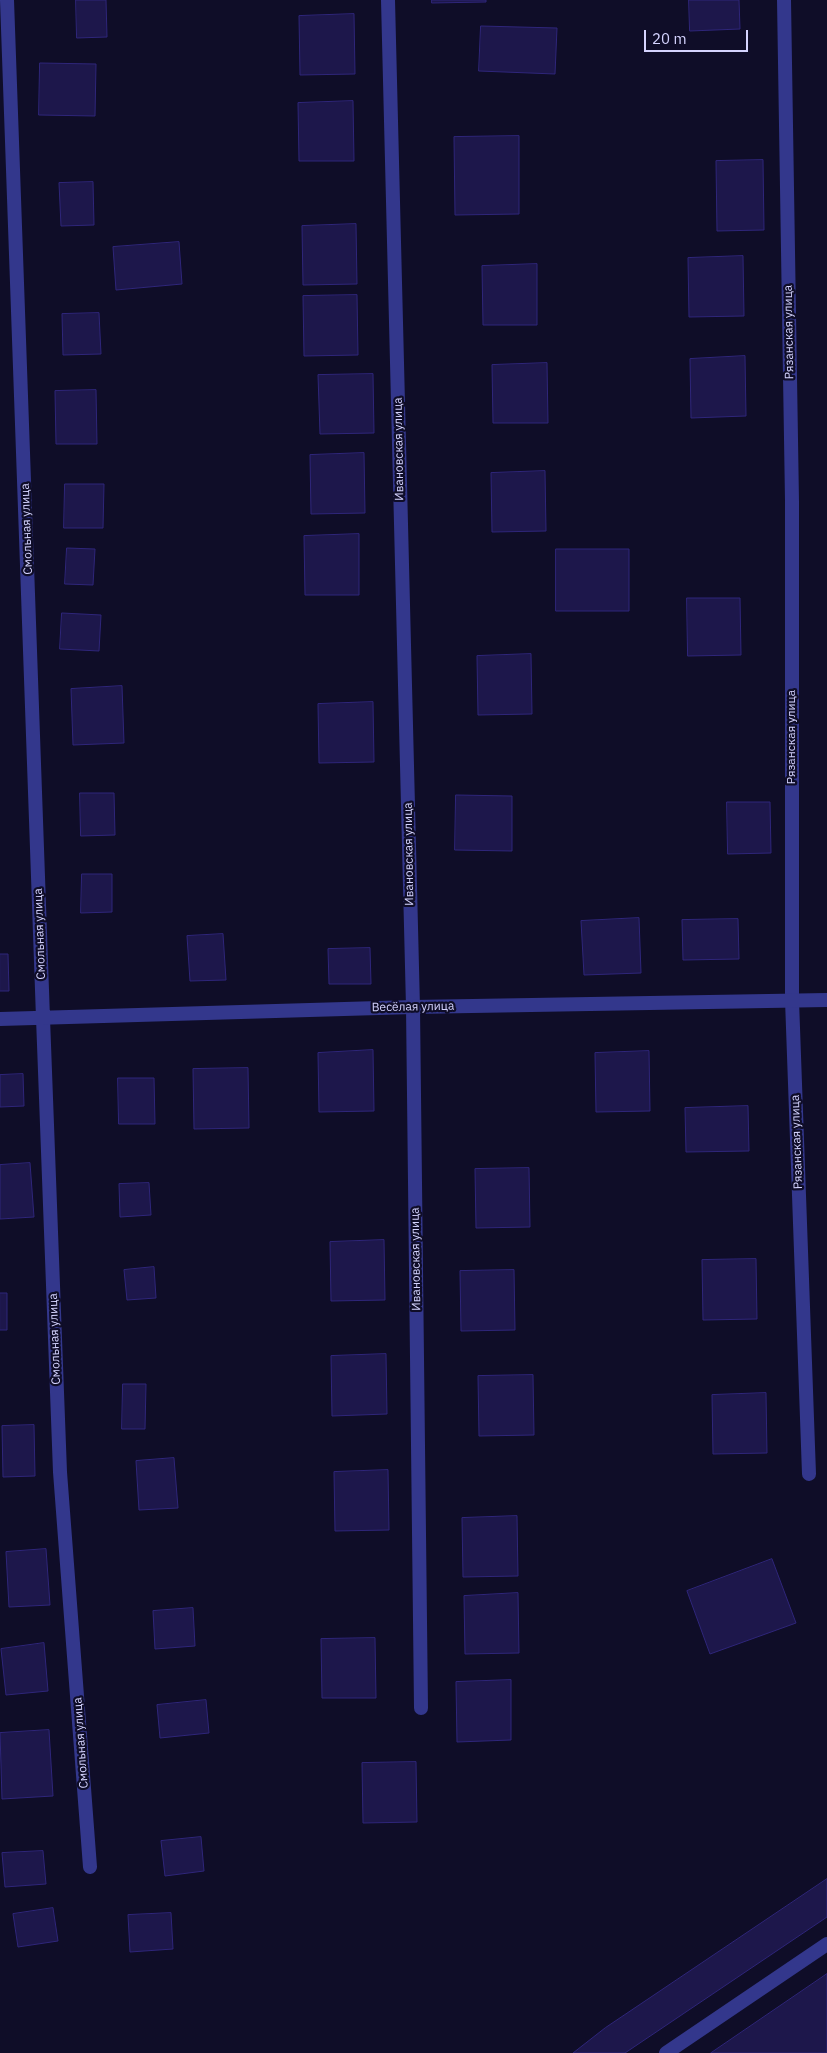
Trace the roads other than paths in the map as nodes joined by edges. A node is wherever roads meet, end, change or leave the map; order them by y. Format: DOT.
graph roads {
  1 [pos="7,0"];
  2 [pos="388,0"];
  3 [pos="784,0"];
  4 [pos="792,1000"];
  5 [pos="827,1000"];
  6 [pos="412,1007"];
  7 [pos="42,1018"];
  8 [pos="0,1019"];
  9 [pos="809,1474"];
  10 [pos="421,1708"];
  11 [pos="90,1867"];
  12 [pos="827,1944"];
  13 [pos="666,2053"];
  1 -- 7 [label="street, Смольная улица"];
  2 -- 6 [label="street, Ивановская улица"];
  3 -- 4 [label="street, Рязанская улица"];
  4 -- 5 [label="street, Весёлая улица"];
  4 -- 6 [label="street, Весёлая улица"];
  4 -- 9 [label="street, Рязанская улица"];
  6 -- 7 [label="street, Весёлая улица"];
  6 -- 10 [label="street, Ивановская улица"];
  7 -- 8 [label="street, Весёлая улица"];
  7 -- 11 [label="street, Смольная улица"];
  12 -- 13 [label="street"];
}
